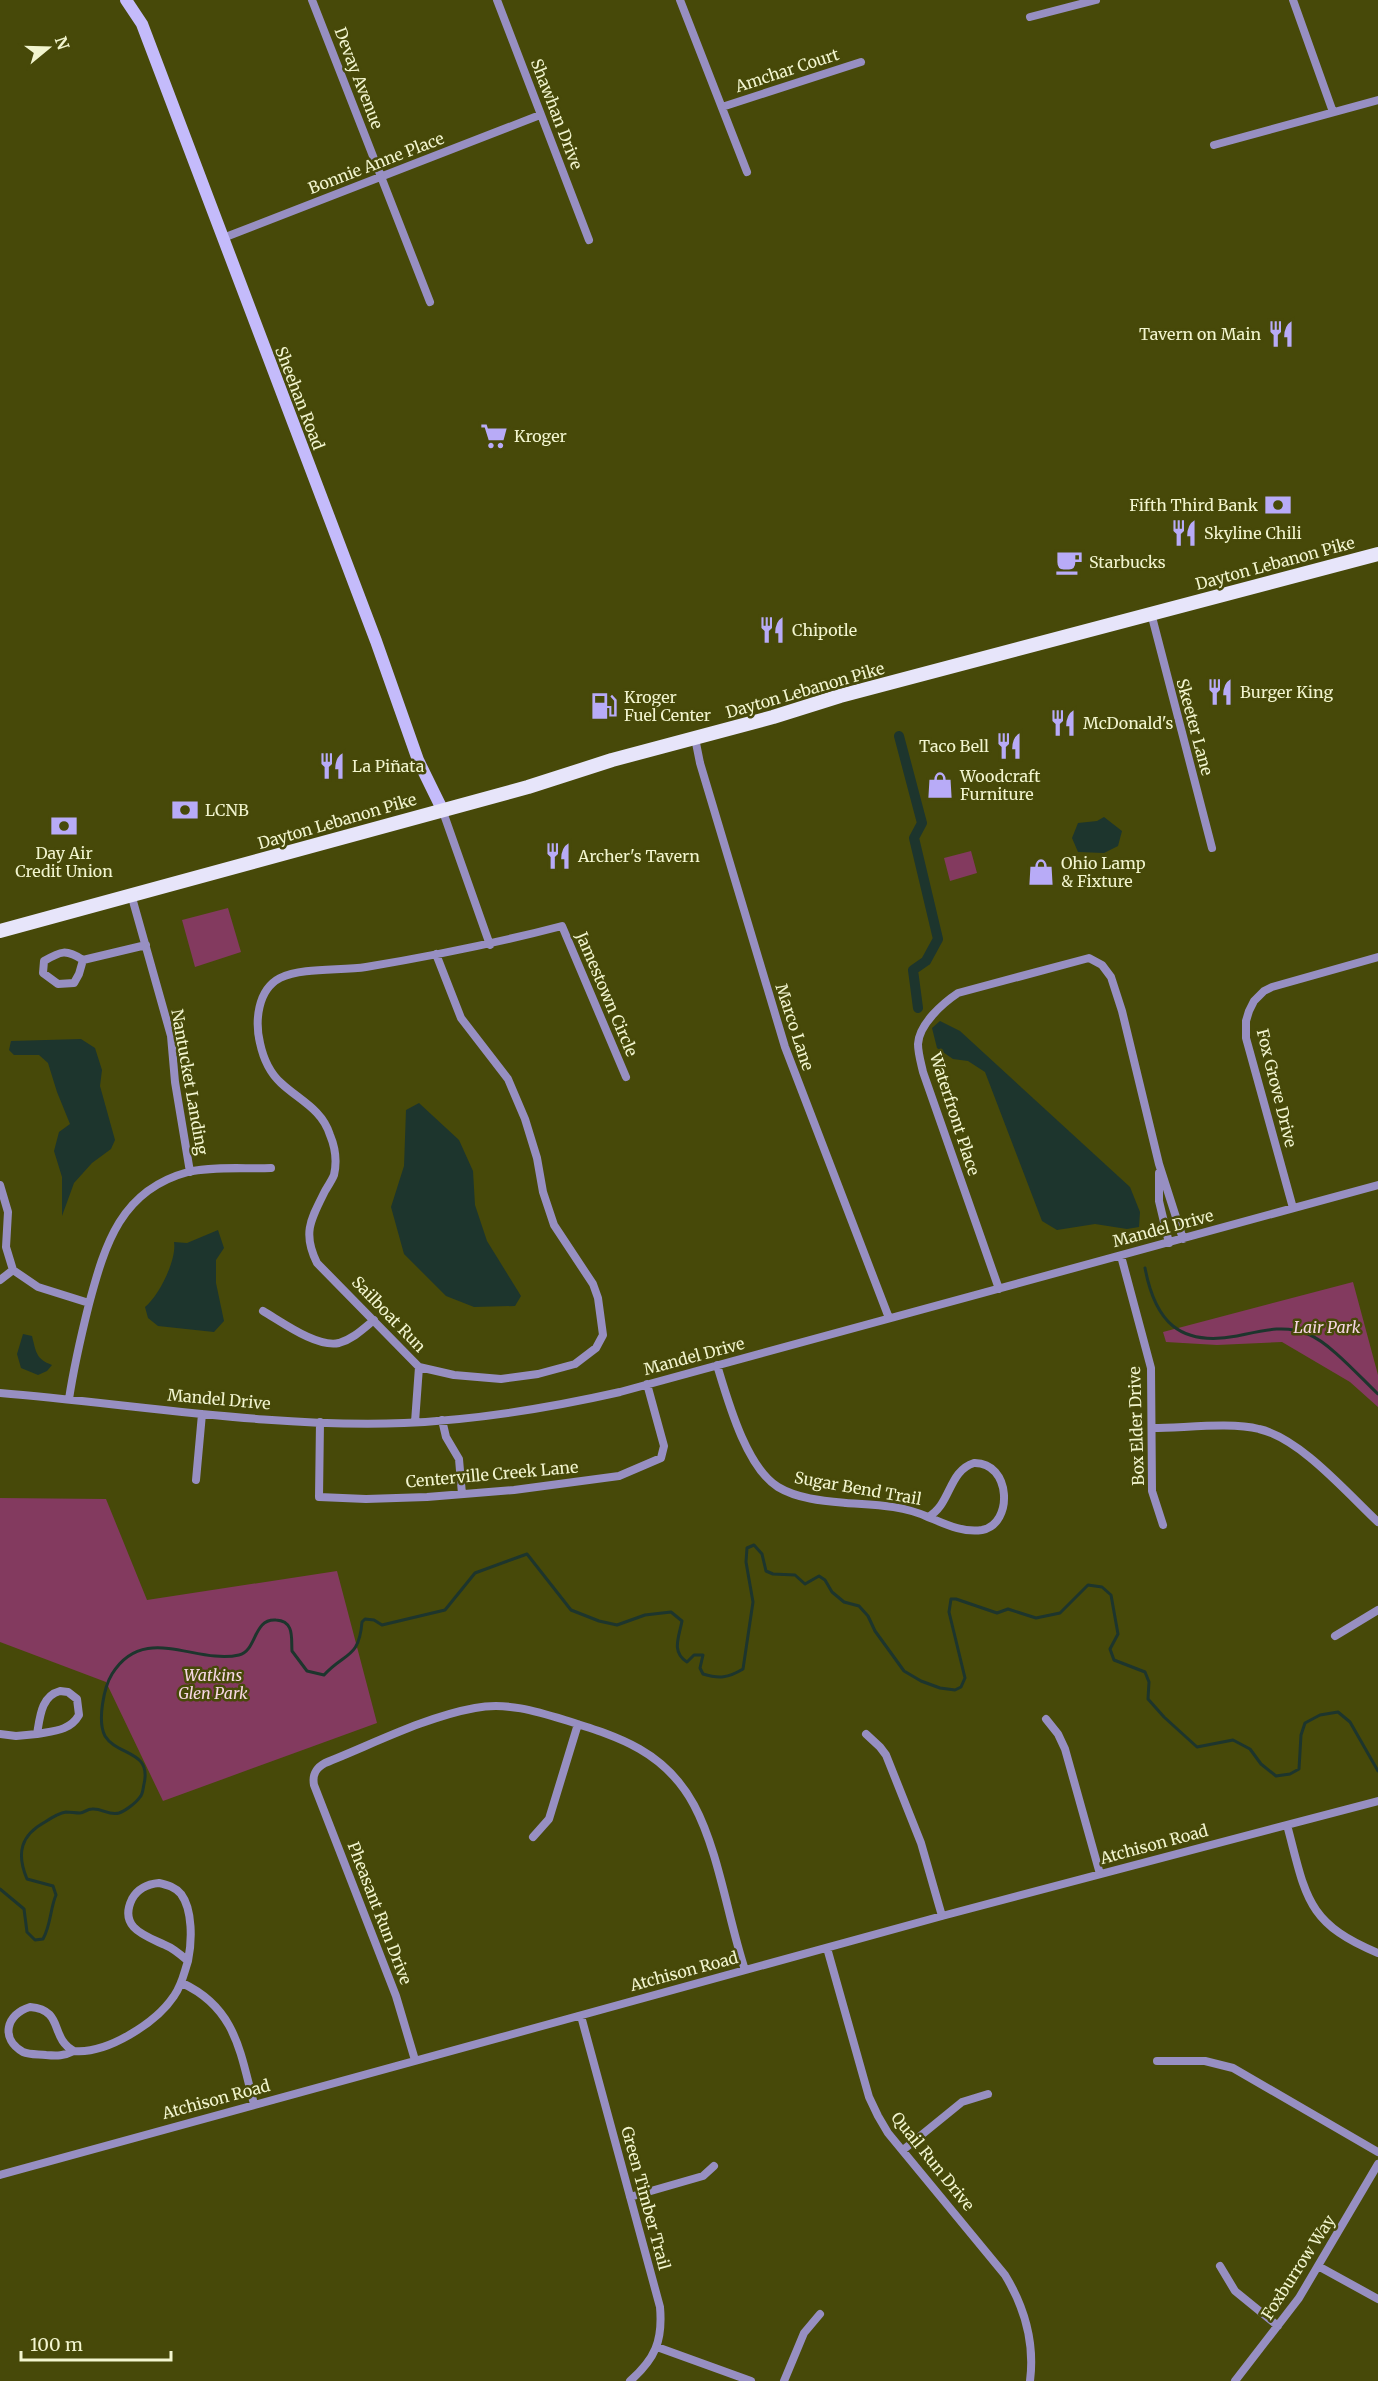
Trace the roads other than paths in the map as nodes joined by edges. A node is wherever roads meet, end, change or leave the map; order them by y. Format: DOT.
graph roads {
  1 [pos="126,0"];
  2 [pos="312,0"];
  3 [pos="497,0"];
  4 [pos="680,0"];
  5 [pos="1096,0"];
  6 [pos="1293,0"];
  7 [pos="1030,16"];
  8 [pos="861,62"];
  9 [pos="1378,100"];
  10 [pos="722,107"];
  11 [pos="1333,112"];
  12 [pos="540,116"];
  13 [pos="1214,145"];
  14 [pos="747,172"];
  15 [pos="381,176"];
  16 [pos="223,238"];
  17 [pos="589,240"];
  18 [pos="430,302"];
  19 [pos="1377,557"];
  20 [pos="1151,613"];
  21 [pos="694,738"];
  22 [pos="441,809"];
  23 [pos="1212,848"];
  24 [pos="132,894"];
  25 [pos="0,931"];
  26 [pos="146,945"];
  27 [pos="490,945"];
  28 [pos="436,954"];
  29 [pos="1378,957"];
  30 [pos="83,960"];
  31 [pos="626,1077"];
  32 [pos="1159,1164"];
  33 [pos="271,1168"];
  34 [pos="190,1172"];
  35 [pos="0,1185"];
  36 [pos="1378,1185"];
  37 [pos="1293,1208"];
  38 [pos="1183,1239"];
  39 [pos="1169,1243"];
  40 [pos="1121,1256"];
  41 [pos="13,1270"];
  42 [pos="0,1280"];
  43 [pos="999,1289"];
  44 [pos="89,1303"];
  45 [pos="263,1311"];
  46 [pos="889,1318"];
  47 [pos="374,1320"];
  48 [pos="717,1365"];
  49 [pos="419,1367"];
  50 [pos="647,1384"];
  51 [pos="0,1392"];
  52 [pos="69,1399"];
  53 [pos="202,1413"];
  54 [pos="442,1420"];
  55 [pos="320,1422"];
  56 [pos="415,1422"];
  57 [pos="1153,1428"];
  58 [pos="196,1480"];
  59 [pos="462,1494"];
  60 [pos="928,1517"];
  61 [pos="1378,1522"];
  62 [pos="1164,1525"];
  63 [pos="1378,1610"];
  64 [pos="1335,1636"];
  65 [pos="1046,1719"];
  66 [pos="578,1724"];
  67 [pos="0,1734"];
  68 [pos="37,1734"];
  69 [pos="866,1734"];
  70 [pos="1378,1801"];
  71 [pos="1287,1825"];
  72 [pos="533,1837"];
  73 [pos="1100,1874"];
  74 [pos="942,1916"];
  75 [pos="827,1948"];
  76 [pos="1378,1953"];
  77 [pos="188,1960"];
  78 [pos="745,1970"];
  79 [pos="182,1983"];
  80 [pos="581,2016"];
  81 [pos="74,2051"];
  82 [pos="415,2060"];
  83 [pos="1157,2061"];
  84 [pos="988,2094"];
  85 [pos="254,2104"];
  86 [pos="903,2150"];
  87 [pos="1378,2152"];
  88 [pos="1378,2164"];
  89 [pos="714,2166"];
  90 [pos="0,2175"];
  91 [pos="630,2198"];
  92 [pos="1220,2266"];
  93 [pos="1318,2266"];
  94 [pos="1378,2300"];
  95 [pos="820,2314"];
  96 [pos="1278,2326"];
  97 [pos="657,2347"];
  98 [pos="630,2381"];
  99 [pos="751,2381"];
  100 [pos="784,2381"];
  101 [pos="1030,2381"];
  102 [pos="1235,2381"];
  1 -- 16 [label="street, Sheehan Road"];
  2 -- 15 [label="street, Devay Avenue"];
  3 -- 12 [label="street, Shawhan Drive"];
  4 -- 10 [label="street"];
  5 -- 7 [label="street"];
  6 -- 11 [label="street"];
  8 -- 10 [label="street, Amchar Court"];
  9 -- 11 [label="street"];
  10 -- 14 [label="street"];
  11 -- 13 [label="street"];
  12 -- 15 [label="street, Bonnie Anne Place"];
  12 -- 17 [label="street, Shawhan Drive"];
  15 -- 16 [label="street, Bonnie Anne Place"];
  15 -- 18 [label="street, Devay Avenue"];
  16 -- 22 [label="street, Sheehan Road"];
  19 -- 20 [label="main road, Dayton Lebanon Pike"];
  20 -- 21 [label="main road, Dayton Lebanon Pike"];
  20 -- 23 [label="street, Skeeter Lane"];
  21 -- 22 [label="main road, Dayton Lebanon Pike"];
  21 -- 46 [label="street, Marco Lane"];
  22 -- 24 [label="main road, Dayton Lebanon Pike"];
  22 -- 27 [label="street"];
  24 -- 25 [label="main road, Dayton Lebanon Pike"];
  24 -- 26 [label="street, Nantucket Landing"];
  26 -- 30 [label="street"];
  26 -- 34 [label="street, Nantucket Landing"];
  27 -- 28 [label="street, Sailboat Run"];
  27 -- 31 [label="street, Jamestown Circle"];
  28 -- 47 [label="street, Sailboat Run"];
  28 -- 49 [label="street, Sailboat Run"];
  29 -- 37 [label="street, Fox Grove Drive"];
  30 -- 30 [label="street"];
  32 -- 38 [label="street, Waterfront Place"];
  32 -- 39 [label="street, Waterfront Place"];
  32 -- 43 [label="street, Waterfront Place"];
  33 -- 34 [label="street"];
  34 -- 44 [label="street"];
  35 -- 41 [label="street"];
  36 -- 37 [label="street, Mandel Drive"];
  37 -- 38 [label="street, Mandel Drive"];
  38 -- 39 [label="street, Mandel Drive"];
  39 -- 40 [label="street, Mandel Drive"];
  40 -- 43 [label="street, Mandel Drive"];
  40 -- 57 [label="street, Box Elder Drive"];
  41 -- 42 [label="street"];
  41 -- 44 [label="street"];
  43 -- 46 [label="street, Mandel Drive"];
  44 -- 52 [label="street"];
  45 -- 47 [label="street"];
  46 -- 48 [label="street, Mandel Drive"];
  47 -- 49 [label="street, Sailboat Run"];
  48 -- 50 [label="street, Mandel Drive"];
  48 -- 60 [label="street, Sugar Bend Trail"];
  49 -- 56 [label="street"];
  50 -- 54 [label="street, Mandel Drive"];
  50 -- 59 [label="street, Centerville Creek Lane"];
  51 -- 52 [label="street, Mandel Drive"];
  52 -- 53 [label="street, Mandel Drive"];
  53 -- 55 [label="street, Mandel Drive"];
  53 -- 58 [label="street"];
  54 -- 56 [label="street, Mandel Drive"];
  54 -- 59 [label="street"];
  55 -- 56 [label="street, Mandel Drive"];
  55 -- 59 [label="street, Centerville Creek Lane"];
  57 -- 61 [label="street"];
  57 -- 62 [label="street, Box Elder Drive"];
  60 -- 60 [label="street, Sugar Bend Trail"];
  63 -- 64 [label="street"];
  65 -- 73 [label="street"];
  66 -- 72 [label="street"];
  66 -- 78 [label="street"];
  66 -- 82 [label="street, Pheasant Run Drive"];
  67 -- 68 [label="street"];
  68 -- 68 [label="street"];
  69 -- 74 [label="street"];
  70 -- 71 [label="street, Atchison Road"];
  71 -- 73 [label="street, Atchison Road"];
  71 -- 76 [label="street"];
  73 -- 74 [label="street, Atchison Road"];
  74 -- 75 [label="street, Atchison Road"];
  75 -- 78 [label="street, Atchison Road"];
  75 -- 86 [label="street, Quail Run Drive"];
  77 -- 77 [label="street"];
  77 -- 79 [label="street"];
  78 -- 80 [label="street, Atchison Road"];
  79 -- 81 [label="street"];
  79 -- 85 [label="street"];
  80 -- 82 [label="street, Atchison Road"];
  80 -- 91 [label="street, Green Timber Trail"];
  81 -- 81 [label="street"];
  82 -- 85 [label="street, Atchison Road"];
  83 -- 87 [label="street"];
  84 -- 86 [label="street"];
  85 -- 90 [label="street, Atchison Road"];
  86 -- 101 [label="street, Quail Run Drive"];
  88 -- 93 [label="street, Foxburrow Way"];
  89 -- 91 [label="street"];
  91 -- 97 [label="street, Green Timber Trail"];
  92 -- 96 [label="street"];
  93 -- 94 [label="street"];
  93 -- 96 [label="street, Foxburrow Way"];
  95 -- 100 [label="street"];
  96 -- 102 [label="street, Foxburrow Way"];
  97 -- 98 [label="street, Green Timber Trail"];
  97 -- 99 [label="street"];
}
